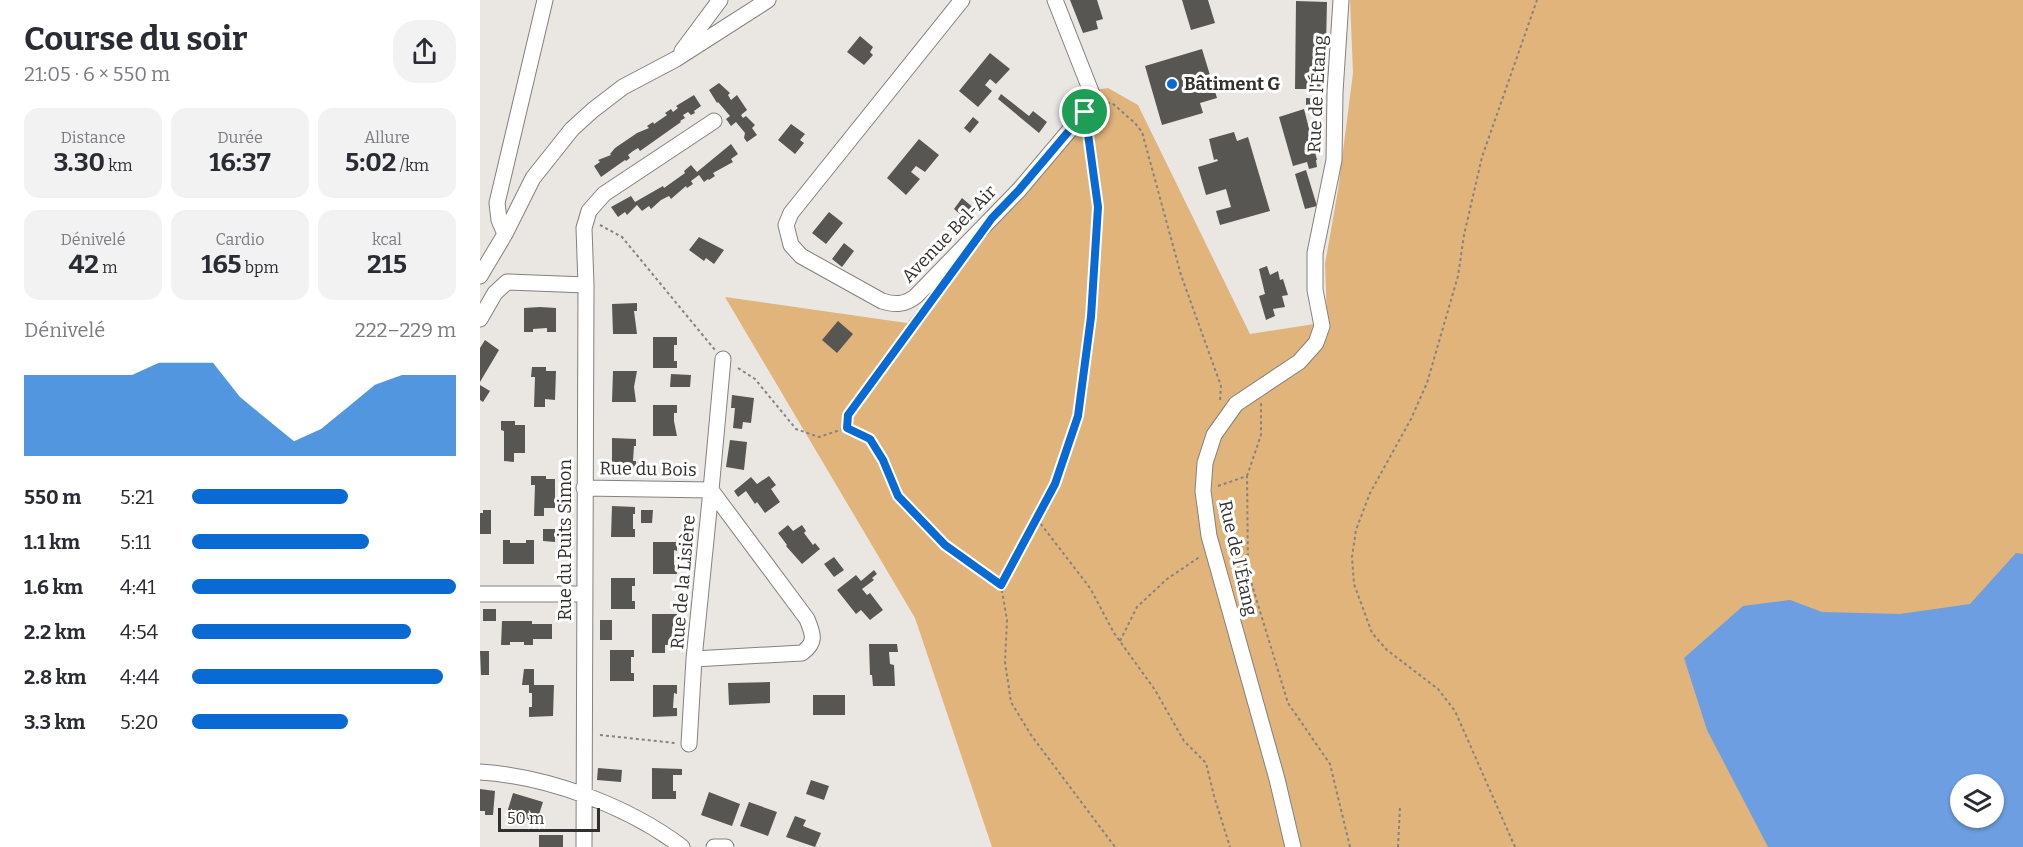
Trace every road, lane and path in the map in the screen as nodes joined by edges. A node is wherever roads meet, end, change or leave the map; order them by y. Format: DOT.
graph roads {
  1 [pos="545,0"];
  2 [pos="720,0"];
  3 [pos="962,0"];
  4 [pos="1055,0"];
  5 [pos="1065,0"];
  6 [pos="1341,0"];
  7 [pos="1537,0"];
  8 [pos="759,2"];
  9 [pos="1081,42"];
  10 [pos="676,59"];
  11 [pos="1089,106"];
  12 [pos="714,121"];
  13 [pos="589,211"];
  14 [pos="506,234"];
  15 [pos="480,276"];
  16 [pos="586,285"];
  17 [pos="930,302"];
  18 [pos="480,319"];
  19 [pos="723,359"];
  20 [pos="1261,388"];
  21 [pos="1220,406"];
  22 [pos="847,428"];
  23 [pos="1247,476"];
  24 [pos="584,488"];
  25 [pos="711,490"];
  26 [pos="1203,491"];
  27 [pos="1037,519"];
  28 [pos="1209,536"];
  29 [pos="1001,585"];
  30 [pos="480,594"];
  31 [pos="584,594"];
  32 [pos="1120,641"];
  33 [pos="694,659"];
  34 [pos="583,734"];
  35 [pos="689,744"];
  36 [pos="480,772"];
  37 [pos="584,796"];
  38 [pos="1400,807"];
  39 [pos="584,847"];
  40 [pos="682,847"];
  41 [pos="714,847"];
  42 [pos="726,847"];
  43 [pos="1115,847"];
  44 [pos="1230,847"];
  45 [pos="1293,847"];
  46 [pos="1350,847"];
  47 [pos="1398,847"];
  48 [pos="1515,847"];
  1 -- 14 [label="street"];
  2 -- 10 [label="street"];
  3 -- 11 [label="street, Avenue Bel-Air"];
  4 -- 11 [label="street"];
  5 -- 9 [label="street"];
  6 -- 20 [label="street, Rue de l'Étang"];
  7 -- 48 [label="path"];
  8 -- 10 [label="street"];
  10 -- 14 [label="street"];
  11 -- 21 [label="path"];
  11 -- 27 [label="path"];
  12 -- 13 [label="street"];
  13 -- 16 [label="street, Rue du Puits Simon"];
  13 -- 19 [label="path"];
  14 -- 15 [label="street"];
  16 -- 18 [label="street"];
  16 -- 24 [label="street, Rue du Puits Simon"];
  17 -- 22 [label="path"];
  19 -- 22 [label="path"];
  19 -- 25 [label="street, Rue de la Lisière"];
  20 -- 23 [label="path"];
  20 -- 26 [label="street, Rue de l'Étang"];
  22 -- 29 [label="path"];
  23 -- 26 [label="path"];
  23 -- 46 [label="path"];
  24 -- 25 [label="street, Rue du Bois"];
  24 -- 31 [label="street, Rue du Puits Simon"];
  25 -- 33 [label="street, Rue de la Lisière"];
  25 -- 33 [label="street, Rue de la Lisière"];
  26 -- 28 [label="street, Rue de l'Étang"];
  27 -- 29 [label="path"];
  27 -- 32 [label="path"];
  28 -- 32 [label="path"];
  28 -- 45 [label="street, Rue de l'Étang"];
  29 -- 43 [label="path"];
  30 -- 31 [label="street"];
  31 -- 34 [label="street, Rue du Puits Simon"];
  32 -- 44 [label="path"];
  33 -- 35 [label="street"];
  34 -- 35 [label="path"];
  34 -- 37 [label="street, Rue du Puits Simon"];
  36 -- 37 [label="street"];
  37 -- 39 [label="street, Rue du Puits Simon"];
  37 -- 40 [label="street"];
  38 -- 47 [label="path"];
  41 -- 42 [label="street"];
}
